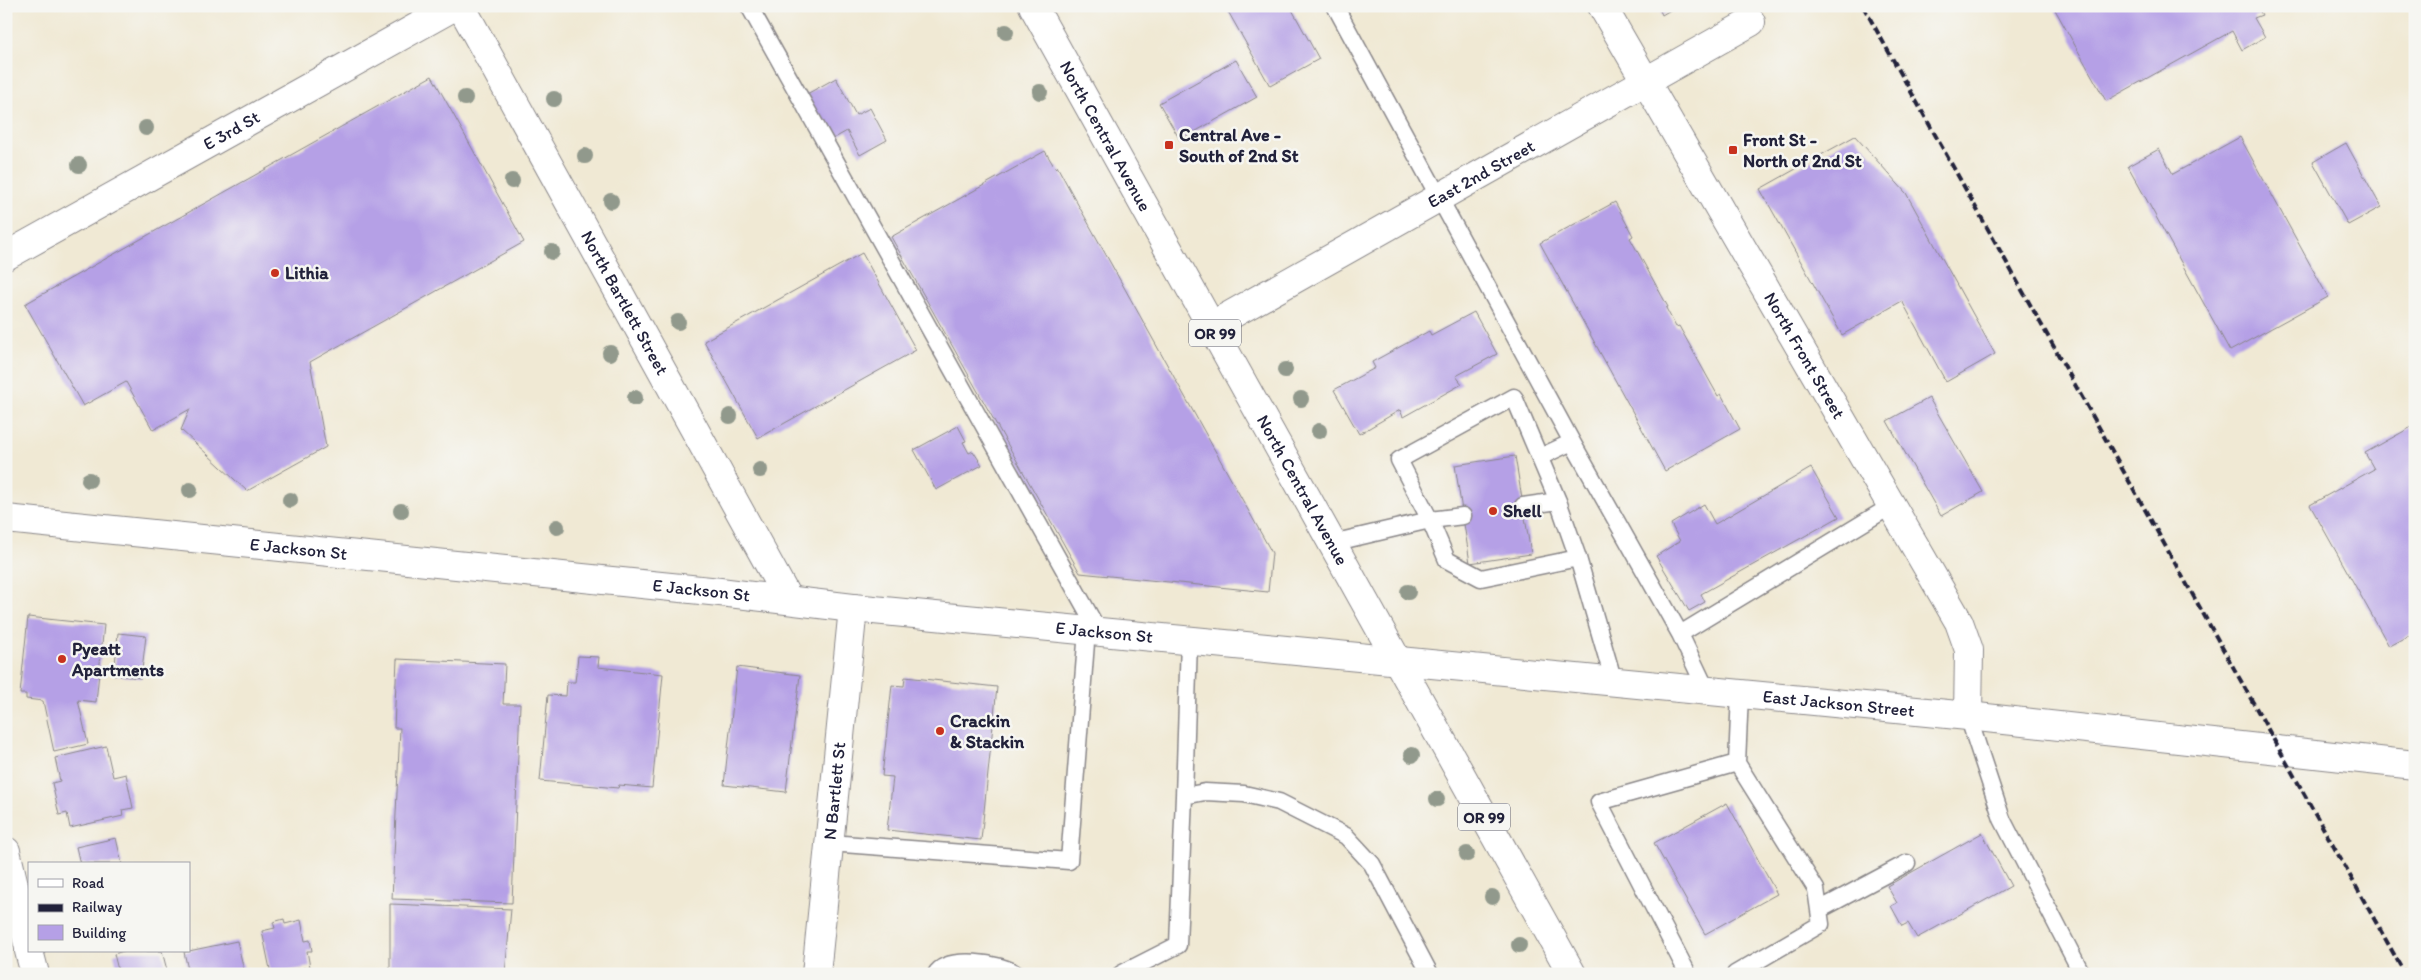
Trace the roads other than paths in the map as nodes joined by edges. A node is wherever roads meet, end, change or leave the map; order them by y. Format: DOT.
graph roads {
  1 [pos="455,6"];
  2 [pos="461,6"];
  3 [pos="749,6"];
  4 [pos="1033,6"];
  5 [pos="1335,6"];
  6 [pos="1602,6"];
  7 [pos="1751,22"];
  8 [pos="1645,82"];
  9 [pos="1440,197"];
  10 [pos="9,246"];
  11 [pos="1211,326"];
  12 [pos="1572,442"];
  13 [pos="1540,457"];
  14 [pos="1558,501"];
  15 [pos="1523,506"];
  16 [pos="1892,506"];
  17 [pos="1463,516"];
  18 [pos="6,519"];
  19 [pos="1430,520"];
  20 [pos="1332,543"];
  21 [pos="1578,558"];
  22 [pos="788,599"];
  23 [pos="853,608"];
  24 [pos="1093,631"];
  25 [pos="1680,634"];
  26 [pos="1189,640"];
  27 [pos="1396,660"];
  28 [pos="1614,682"];
  29 [pos="1707,691"];
  30 [pos="1740,694"];
  31 [pos="1968,716"];
  32 [pos="1737,763"];
  33 [pos="2415,765"];
  34 [pos="1184,796"];
  35 [pos="830,843"];
  36 [pos="6,851"];
  37 [pos="1907,863"];
  38 [pos="1819,910"];
  39 [pos="28,946"];
  40 [pos="30,952"];
  41 [pos="35,974"];
  42 [pos="816,974"];
  43 [pos="936,974"];
  44 [pos="1016,974"];
  45 [pos="1121,974"];
  46 [pos="1430,974"];
  47 [pos="1572,974"];
  48 [pos="1688,974"];
  49 [pos="1735,974"];
  50 [pos="2082,974"];
  1 -- 10 [label="street, E 3rd St"];
  2 -- 22 [label="street, North Bartlett Street"];
  3 -- 24 [label="lane"];
  4 -- 11 [label="street, North Central Avenue / OR 99"];
  5 -- 9 [label="lane"];
  6 -- 8 [label="street, North Front Street"];
  7 -- 8 [label="street, East 2nd Street"];
  8 -- 9 [label="street, East 2nd Street"];
  8 -- 16 [label="street, North Front Street"];
  9 -- 11 [label="street, East 2nd Street"];
  9 -- 12 [label="lane"];
  11 -- 20 [label="street, North Central Avenue / OR 99"];
  12 -- 13 [label="lane"];
  12 -- 25 [label="lane"];
  13 -- 14 [label="lane"];
  13 -- 19 [label="lane"];
  14 -- 15 [label="lane"];
  14 -- 21 [label="lane"];
  16 -- 25 [label="lane"];
  16 -- 31 [label="street, North Front Street"];
  17 -- 19 [label="lane"];
  18 -- 22 [label="street, E Jackson St"];
  19 -- 20 [label="lane"];
  19 -- 21 [label="lane"];
  20 -- 27 [label="street, North Central Avenue / OR 99"];
  21 -- 28 [label="lane"];
  22 -- 23 [label="street, E Jackson St"];
  23 -- 24 [label="street, E Jackson St"];
  23 -- 35 [label="street, N Bartlett St"];
  24 -- 26 [label="street, E Jackson St"];
  24 -- 35 [label="lane"];
  25 -- 29 [label="lane"];
  26 -- 27 [label="street, E Jackson St"];
  26 -- 34 [label="lane"];
  27 -- 28 [label="street, East Jackson Street"];
  27 -- 47 [label="street, North Central Avenue / OR 99"];
  28 -- 29 [label="street, East Jackson Street"];
  29 -- 30 [label="street, East Jackson Street"];
  30 -- 31 [label="street, East Jackson Street"];
  30 -- 32 [label="lane"];
  31 -- 33 [label="street, East Jackson Street"];
  31 -- 50 [label="lane"];
  32 -- 38 [label="lane"];
  32 -- 48 [label="lane"];
  34 -- 45 [label="lane"];
  34 -- 46 [label="lane"];
  35 -- 42 [label="street, N Bartlett St"];
  36 -- 39 [label="street"];
  37 -- 38 [label="lane"];
  38 -- 49 [label="lane"];
  40 -- 41 [label="street"];
  43 -- 44 [label="lane"];
}
